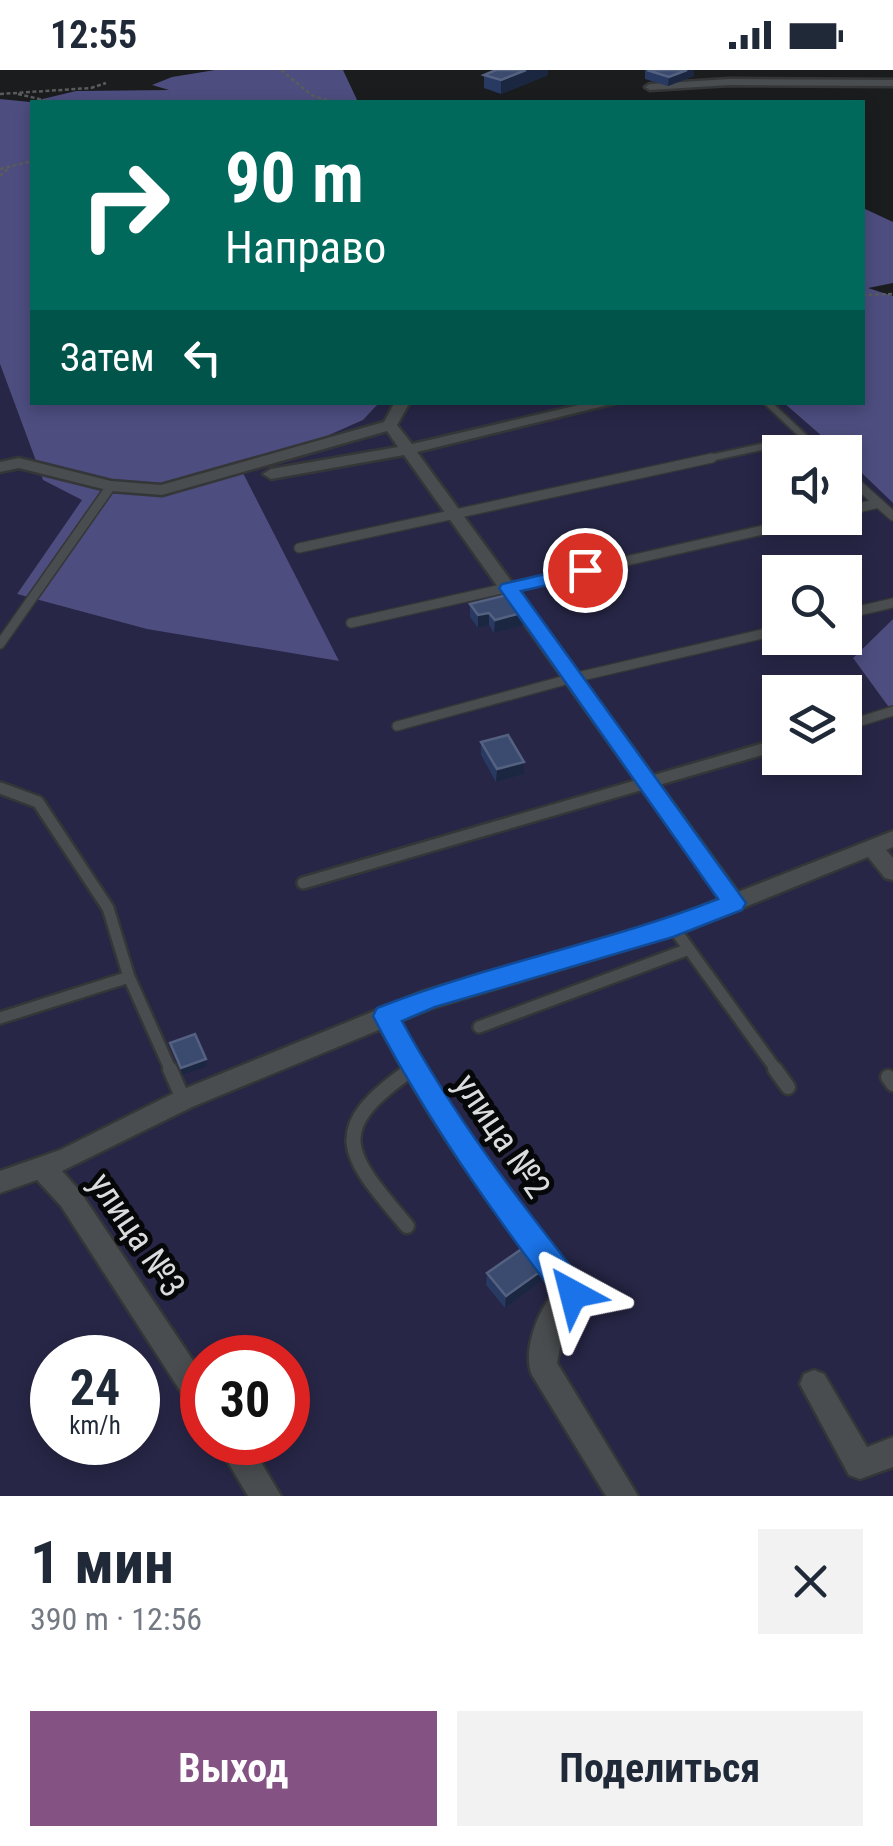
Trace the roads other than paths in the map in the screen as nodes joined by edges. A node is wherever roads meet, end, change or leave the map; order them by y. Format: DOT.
graph roads {
  1 [pos="893,83"];
  2 [pos="650,87"];
  3 [pos="401,405"];
  4 [pos="599,405"];
  5 [pos="770,405"];
  6 [pos="390,425"];
  7 [pos="801,435"];
  8 [pos="762,447"];
  9 [pos="410,449"];
  10 [pos="0,467"];
  11 [pos="271,474"];
  12 [pos="111,486"];
  13 [pos="862,488"];
  14 [pos="880,503"];
  15 [pos="862,507"];
  16 [pos="457,515"];
  17 [pos="893,516"];
  18 [pos="762,530"];
  19 [pos="299,548"];
  20 [pos="508,588"];
  21 [pos="893,603"];
  22 [pos="862,610"];
  23 [pos="350,624"];
  24 [pos="762,634"];
  25 [pos="0,644"];
  26 [pos="573,678"];
  27 [pos="893,712"];
  28 [pos="862,721"];
  29 [pos="397,726"];
  30 [pos="762,749"];
  31 [pos="648,782"];
  32 [pos="0,788"];
  33 [pos="883,844"];
  34 [pos="893,872"];
  35 [pos="303,883"];
  36 [pos="734,903"];
  37 [pos="673,927"];
  38 [pos="689,949"];
  39 [pos="129,977"];
  40 [pos="386,1016"];
  41 [pos="0,1018"];
  42 [pos="478,1027"];
  43 [pos="414,1068"];
  44 [pos="788,1087"];
  45 [pos="183,1100"];
  46 [pos="40,1166"];
  47 [pos="0,1182"];
  48 [pos="407,1226"];
  49 [pos="180,1366"];
  50 [pos="814,1384"];
  51 [pos="893,1452"];
  52 [pos="246,1465"];
  53 [pos="266,1496"];
  54 [pos="623,1496"];
  1 -- 2 [label="street"];
  3 -- 6 [label="street"];
  4 -- 9 [label="street"];
  5 -- 7 [label="lane"];
  6 -- 9 [label="street"];
  6 -- 12 [label="street"];
  8 -- 16 [label="lane"];
  9 -- 11 [label="street"];
  9 -- 16 [label="street"];
  10 -- 12 [label="street"];
  12 -- 25 [label="lane"];
  13 -- 14 [label="lane"];
  14 -- 15 [label="lane"];
  14 -- 17 [label="lane"];
  16 -- 19 [label="lane"];
  16 -- 20 [label="street"];
  18 -- 20 [label="lane"];
  20 -- 23 [label="lane"];
  20 -- 26 [label="street"];
  21 -- 22 [label="lane"];
  24 -- 26 [label="lane"];
  26 -- 29 [label="lane"];
  26 -- 31 [label="street"];
  27 -- 28 [label="lane"];
  30 -- 31 [label="lane"];
  31 -- 35 [label="lane"];
  31 -- 36 [label="street"];
  32 -- 39 [label="lane"];
  33 -- 34 [label="street"];
  33 -- 36 [label="street"];
  36 -- 37 [label="street"];
  37 -- 38 [label="lane"];
  37 -- 40 [label="street"];
  38 -- 42 [label="lane"];
  38 -- 44 [label="lane"];
  39 -- 41 [label="lane"];
  39 -- 45 [label="lane"];
  40 -- 43 [label="street, улица №2"];
  40 -- 45 [label="street"];
  43 -- 48 [label="lane, улица №2"];
  43 -- 54 [label="street, улица №2"];
  45 -- 46 [label="street"];
  46 -- 47 [label="street"];
  46 -- 49 [label="street, улица №3"];
  50 -- 51 [label="street"];
  52 -- 53 [label="street"];
}
